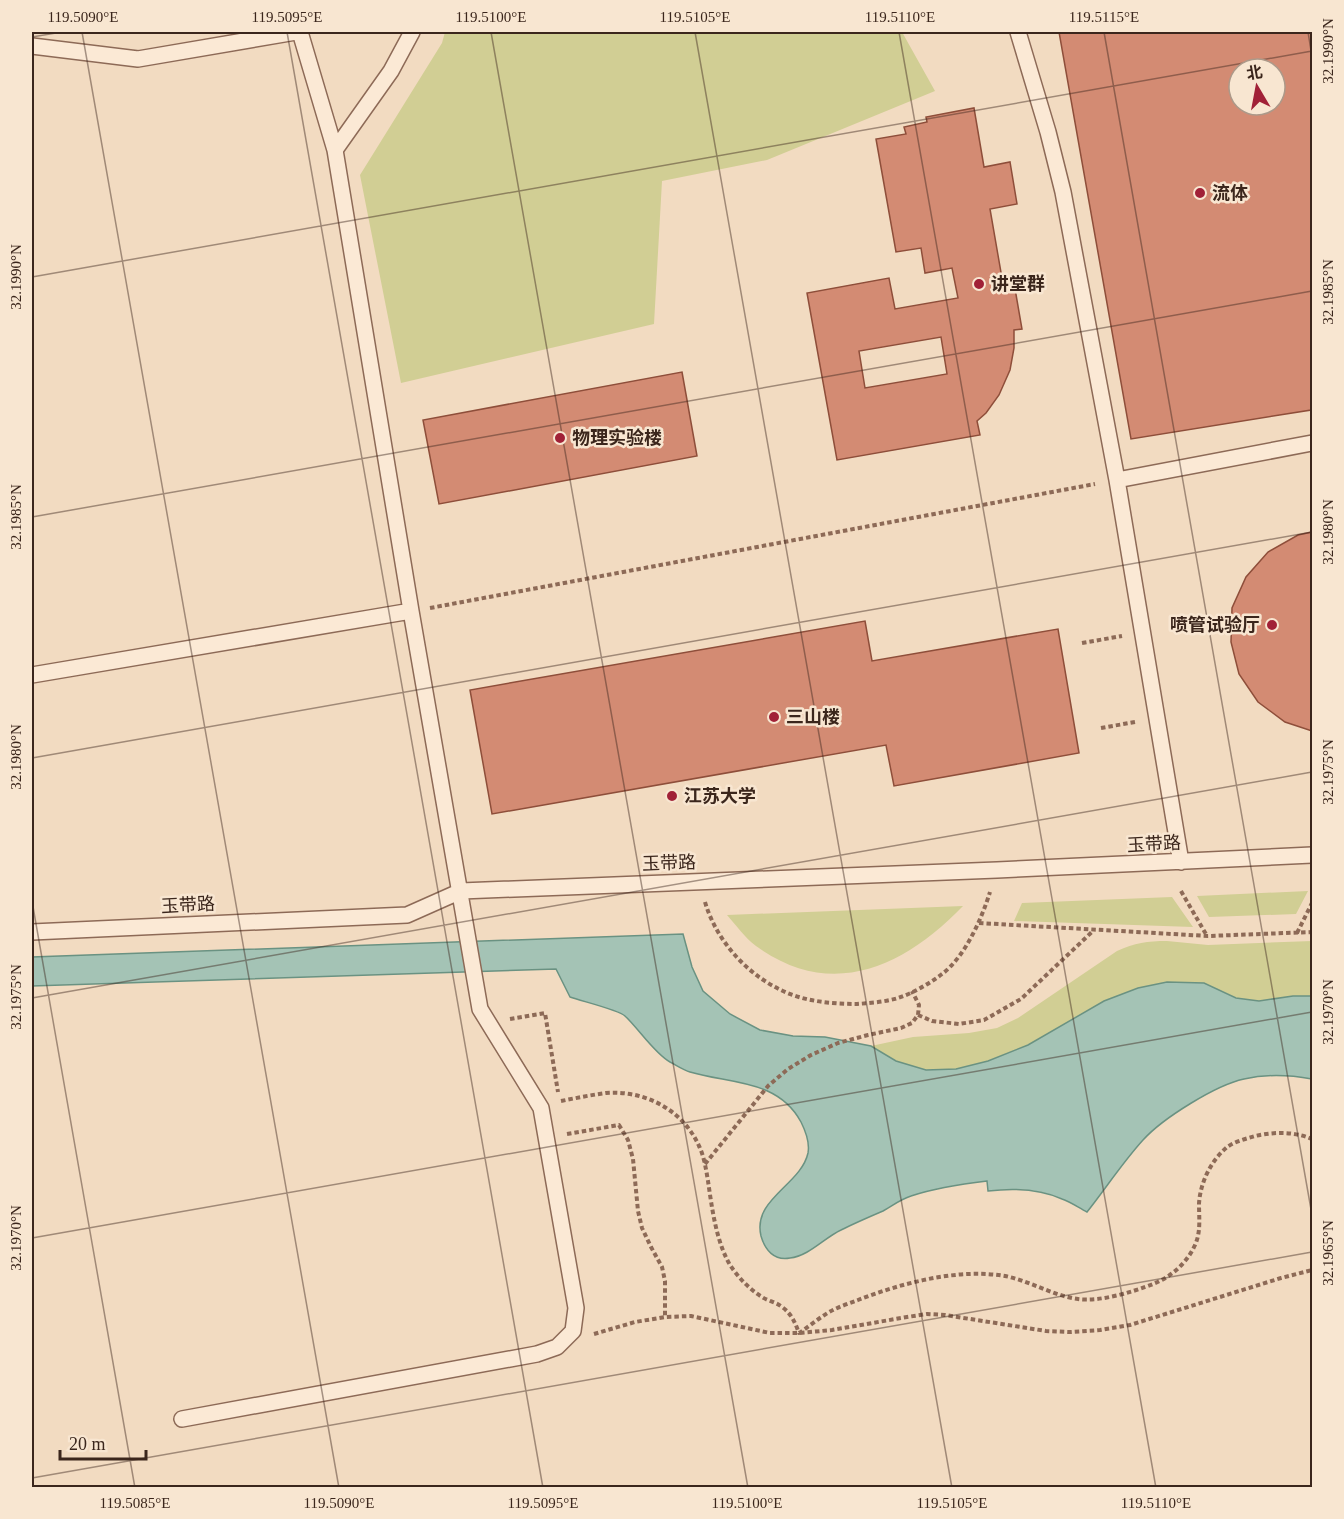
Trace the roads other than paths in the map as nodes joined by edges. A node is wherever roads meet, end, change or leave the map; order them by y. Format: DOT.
graph roads {
  1 [pos="298,32"];
  2 [pos="412,32"];
  3 [pos="1018,32"];
  4 [pos="32,46"];
  5 [pos="335,150"];
  6 [pos="1312,443"];
  7 [pos="1117,480"];
  8 [pos="411,611"];
  9 [pos="32,675"];
  10 [pos="1312,855"];
  11 [pos="1181,862"];
  12 [pos="461,891"];
  13 [pos="32,932"];
  14 [pos="182,1419"];
  1 -- 4 [label="lane"];
  1 -- 5 [label="lane"];
  2 -- 5 [label="lane"];
  3 -- 7 [label="lane"];
  5 -- 8 [label="lane"];
  6 -- 7 [label="lane"];
  7 -- 11 [label="lane"];
  8 -- 9 [label="lane"];
  8 -- 12 [label="lane"];
  10 -- 11 [label="lane, 玉带路"];
  11 -- 12 [label="lane, 玉带路"];
  12 -- 13 [label="lane, 玉带路"];
  12 -- 14 [label="lane"];
}
